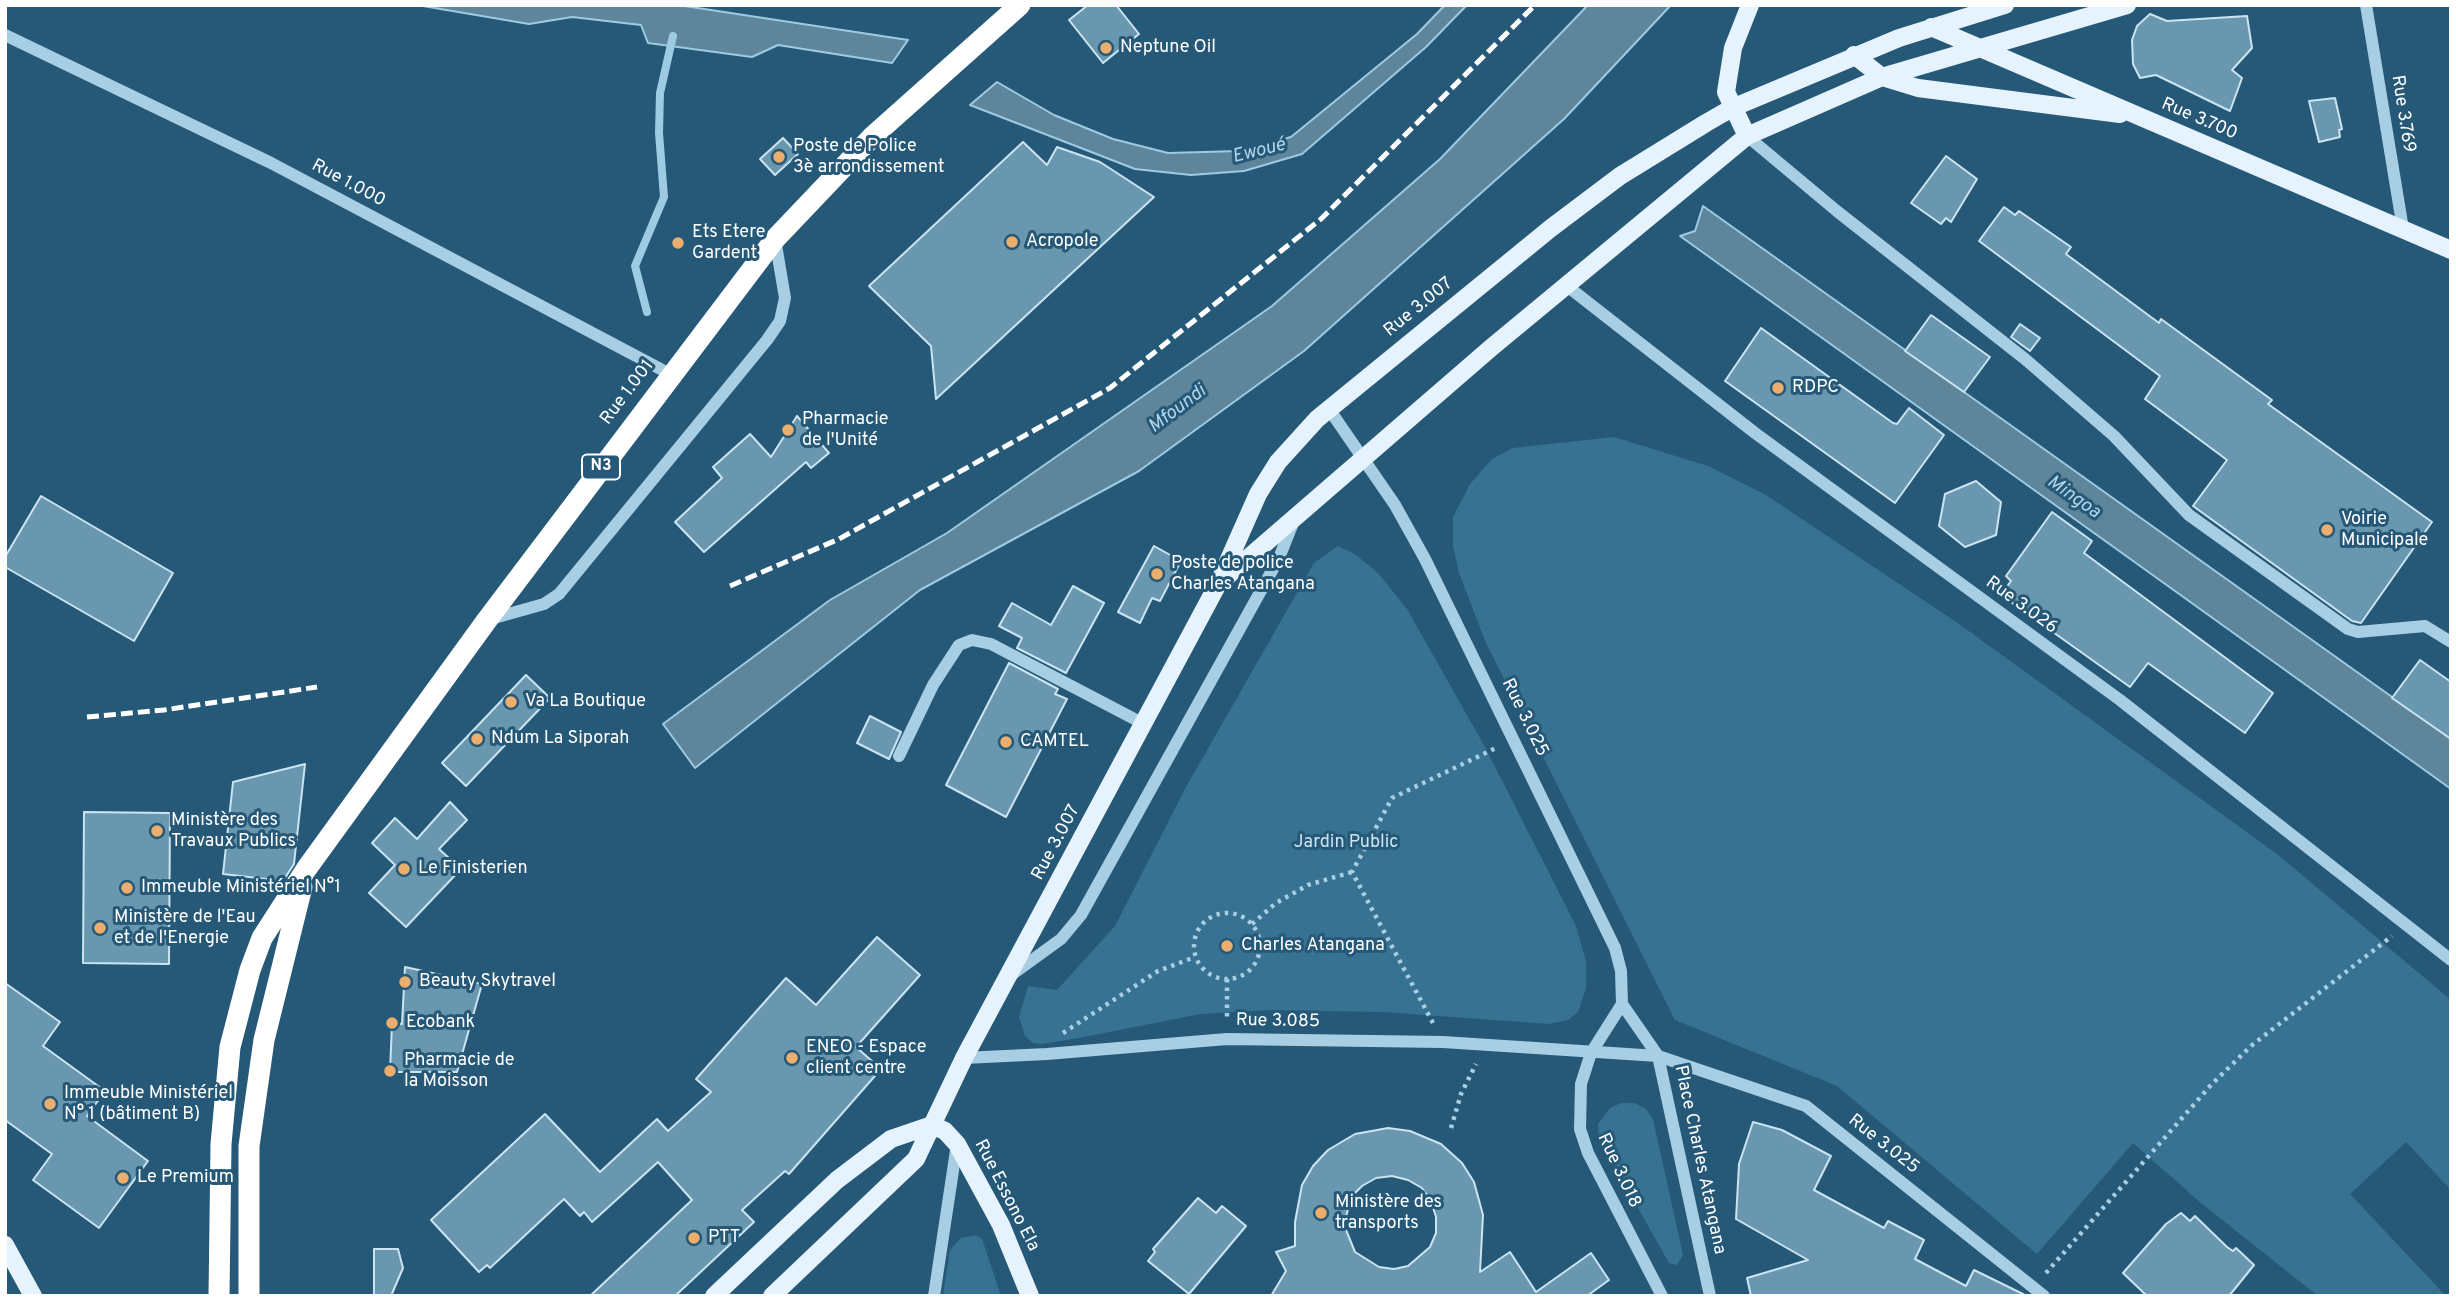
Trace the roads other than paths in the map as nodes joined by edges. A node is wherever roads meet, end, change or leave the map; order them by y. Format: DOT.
graph roads {
  1 [pos="1020,5"];
  2 [pos="1750,5"];
  3 [pos="2005,5"];
  4 [pos="2127,5"];
  5 [pos="2366,5"];
  6 [pos="1931,27"];
  7 [pos="5,35"];
  8 [pos="1975,48"];
  9 [pos="1854,55"];
  10 [pos="1882,77"];
  11 [pos="1732,108"];
  12 [pos="2139,117"];
  13 [pos="1752,141"];
  14 [pos="2403,229"];
  15 [pos="775,239"];
  16 [pos="2451,250"];
  17 [pos="1567,286"];
  18 [pos="670,374"];
  19 [pos="1329,409"];
  20 [pos="1366,459"];
  21 [pos="1295,517"];
  22 [pos="1219,582"];
  23 [pos="487,620"];
  24 [pos="2451,642"];
  25 [pos="1144,724"];
  26 [pos="899,756"];
  27 [pos="307,868"];
  28 [pos="2451,960"];
  29 [pos="1010,976"];
  30 [pos="1622,1004"];
  31 [pos="1591,1053"];
  32 [pos="1658,1056"];
  33 [pos="964,1058"];
  34 [pos="932,1125"];
  35 [pos="957,1144"];
  36 [pos="5,1245"];
  37 [pos="2039,1291"];
  38 [pos="33,1296"];
  39 [pos="219,1296"];
  40 [pos="249,1296"];
  41 [pos="714,1296"];
  42 [pos="772,1296"];
  43 [pos="934,1296"];
  44 [pos="1030,1296"];
  45 [pos="1662,1296"];
  46 [pos="1710,1296"];
  1 -- 15 [label="highway, Rue 1.001 / N3"];
  2 -- 11 [label="main road"];
  3 -- 6 [label="main road, Rue 3.007"];
  4 -- 8 [label="main road, Rue 3.007"];
  5 -- 14 [label="street, Rue 3.769"];
  6 -- 8 [label="main road, Rue 3.700"];
  6 -- 9 [label="main road, Rue 3.007"];
  7 -- 18 [label="street, Rue 1.000"];
  8 -- 10 [label="main road, Rue 3.007"];
  8 -- 12 [label="main road, Rue 3.700"];
  9 -- 10 [label="main road"];
  9 -- 11 [label="main road, Rue 3.007"];
  10 -- 12 [label="main road"];
  10 -- 13 [label="main road, Rue 3.007"];
  11 -- 13 [label="main road"];
  11 -- 19 [label="main road, Rue 3.007"];
  12 -- 14 [label="main road, Rue 3.700"];
  13 -- 17 [label="main road, Rue 3.007"];
  13 -- 24 [label="street"];
  14 -- 16 [label="main road, Rue 3.700"];
  15 -- 18 [label="highway, Rue 1.001 / N3"];
  15 -- 23 [label="street"];
  17 -- 20 [label="main road, Rue 3.007"];
  17 -- 28 [label="street, Rue 3.026"];
  18 -- 23 [label="highway, Rue 1.001 / N3"];
  19 -- 20 [label="street, Rue 3.025"];
  19 -- 22 [label="main road, Rue 3.007"];
  20 -- 21 [label="main road, Rue 3.007"];
  20 -- 30 [label="street, Rue 3.025"];
  21 -- 22 [label="main road, Rue 3.007"];
  21 -- 29 [label="street"];
  22 -- 25 [label="main road, Rue 3.007"];
  23 -- 27 [label="highway, Rue 1.001 / N3"];
  25 -- 26 [label="street"];
  25 -- 29 [label="main road, Rue 3.007"];
  27 -- 39 [label="highway, N3"];
  27 -- 40 [label="highway, N3"];
  29 -- 33 [label="main road, Rue 3.007"];
  30 -- 31 [label="street"];
  30 -- 32 [label="street"];
  31 -- 32 [label="street, Place Charles Atangana"];
  31 -- 33 [label="street, Rue 3.085"];
  31 -- 45 [label="street, Rue 3.018"];
  32 -- 37 [label="street, Rue 3.025"];
  32 -- 46 [label="street, Place Charles Atangana"];
  33 -- 34 [label="main road, Rue 3.007"];
  34 -- 35 [label="main road, Rue Essono Ela"];
  34 -- 41 [label="main road"];
  34 -- 42 [label="main road, Rue 3.007"];
  35 -- 43 [label="street"];
  35 -- 44 [label="main road, Rue Essono Ela"];
  36 -- 38 [label="main road"];
}
